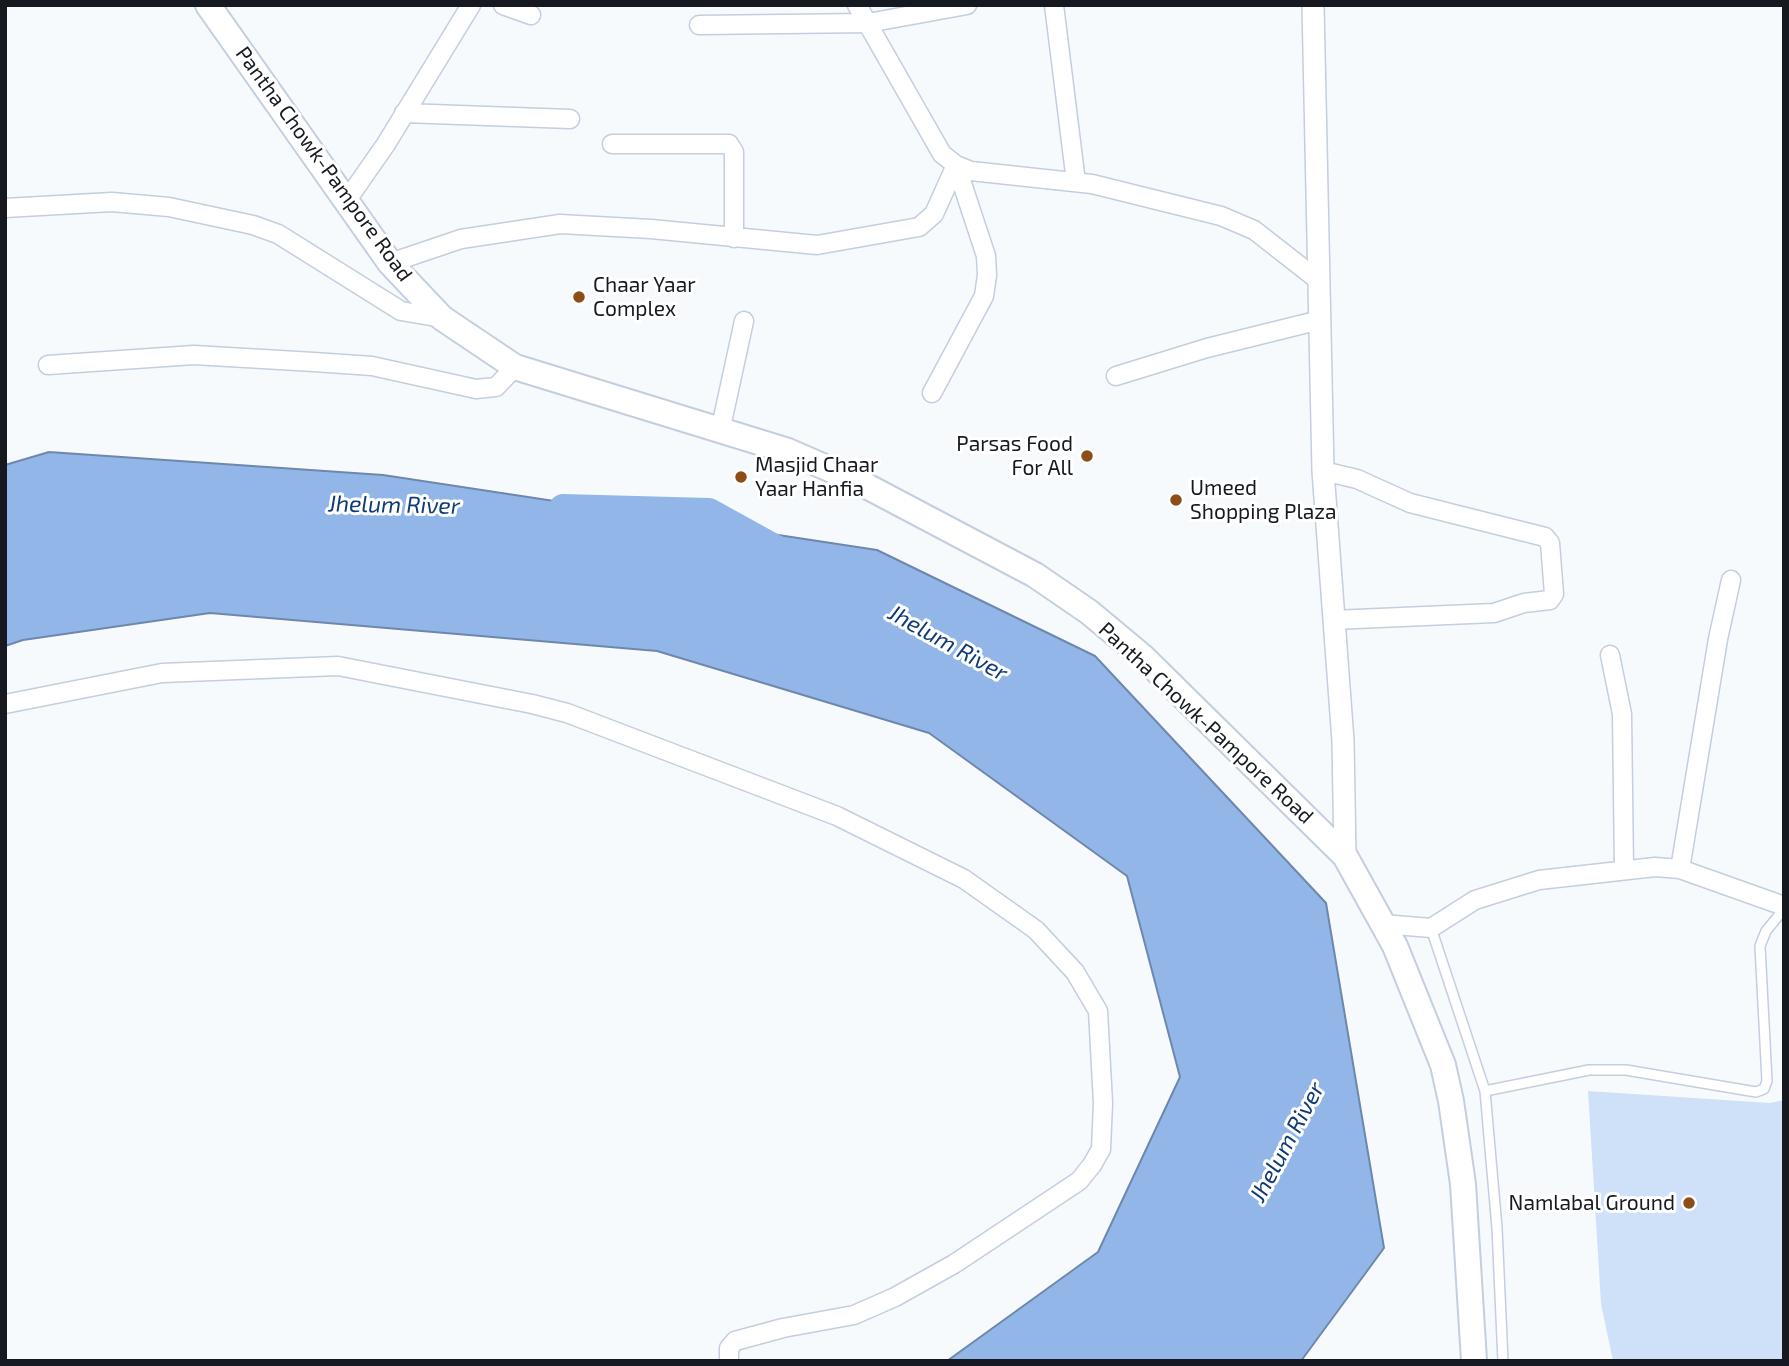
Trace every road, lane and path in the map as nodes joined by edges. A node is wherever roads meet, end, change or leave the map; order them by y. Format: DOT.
graph roads {
  1 [pos="208,5"];
  2 [pos="471,5"];
  3 [pos="503,5"];
  4 [pos="857,5"];
  5 [pos="967,5"];
  6 [pos="1054,5"];
  7 [pos="1313,5"];
  8 [pos="531,15"];
  9 [pos="868,23"];
  10 [pos="699,25"];
  11 [pos="404,113"];
  12 [pos="570,119"];
  13 [pos="612,144"];
  14 [pos="956,166"];
  15 [pos="1076,182"];
  16 [pos="347,200"];
  17 [pos="5,208"];
  18 [pos="734,238"];
  19 [pos="390,262"];
  20 [pos="1318,280"];
  21 [pos="442,318"];
  22 [pos="1320,320"];
  23 [pos="744,321"];
  24 [pos="48,365"];
  25 [pos="516,366"];
  26 [pos="1116,376"];
  27 [pos="932,393"];
  28 [pos="721,427"];
  29 [pos="1323,471"];
  30 [pos="1731,580"];
  31 [pos="1333,620"];
  32 [pos="1610,655"];
  33 [pos="5,704"];
  34 [pos="1345,856"];
  35 [pos="1624,869"];
  36 [pos="1680,869"];
  37 [pos="1784,907"];
  38 [pos="1383,924"];
  39 [pos="1431,928"];
  40 [pos="1485,1091"];
  41 [pos="729,1361"];
  42 [pos="1474,1361"];
  43 [pos="1503,1361"];
  1 -- 16 [label="main road, Pantha Chowk-Pampore Road"];
  2 -- 11 [label="street"];
  3 -- 8 [label="street"];
  4 -- 9 [label="street"];
  5 -- 9 [label="street"];
  6 -- 15 [label="street"];
  7 -- 20 [label="street"];
  9 -- 10 [label="street"];
  9 -- 14 [label="street"];
  11 -- 12 [label="street"];
  11 -- 16 [label="street"];
  13 -- 18 [label="street"];
  14 -- 15 [label="street"];
  14 -- 18 [label="street"];
  14 -- 27 [label="street"];
  15 -- 20 [label="street"];
  16 -- 19 [label="main road, Pantha Chowk-Pampore Road"];
  17 -- 21 [label="street"];
  18 -- 19 [label="street"];
  19 -- 21 [label="main road, Pantha Chowk-Pampore Road"];
  20 -- 22 [label="street"];
  21 -- 25 [label="main road, Pantha Chowk-Pampore Road"];
  22 -- 26 [label="street"];
  22 -- 29 [label="street"];
  23 -- 28 [label="street"];
  24 -- 25 [label="street"];
  25 -- 28 [label="main road, Pantha Chowk-Pampore Road"];
  28 -- 34 [label="main road, Pantha Chowk-Pampore Road"];
  29 -- 31 [label="street"];
  29 -- 31 [label="street"];
  30 -- 36 [label="street"];
  31 -- 34 [label="street"];
  32 -- 35 [label="street"];
  33 -- 41 [label="street"];
  34 -- 38 [label="main road, Pantha Chowk-Pampore Road"];
  35 -- 36 [label="street"];
  35 -- 39 [label="street"];
  36 -- 37 [label="street"];
  37 -- 40 [label="lane"];
  38 -- 39 [label="street"];
  38 -- 42 [label="main road, Pantha Chowk-Pampore Road"];
  39 -- 40 [label="lane"];
  40 -- 43 [label="lane"];
}
